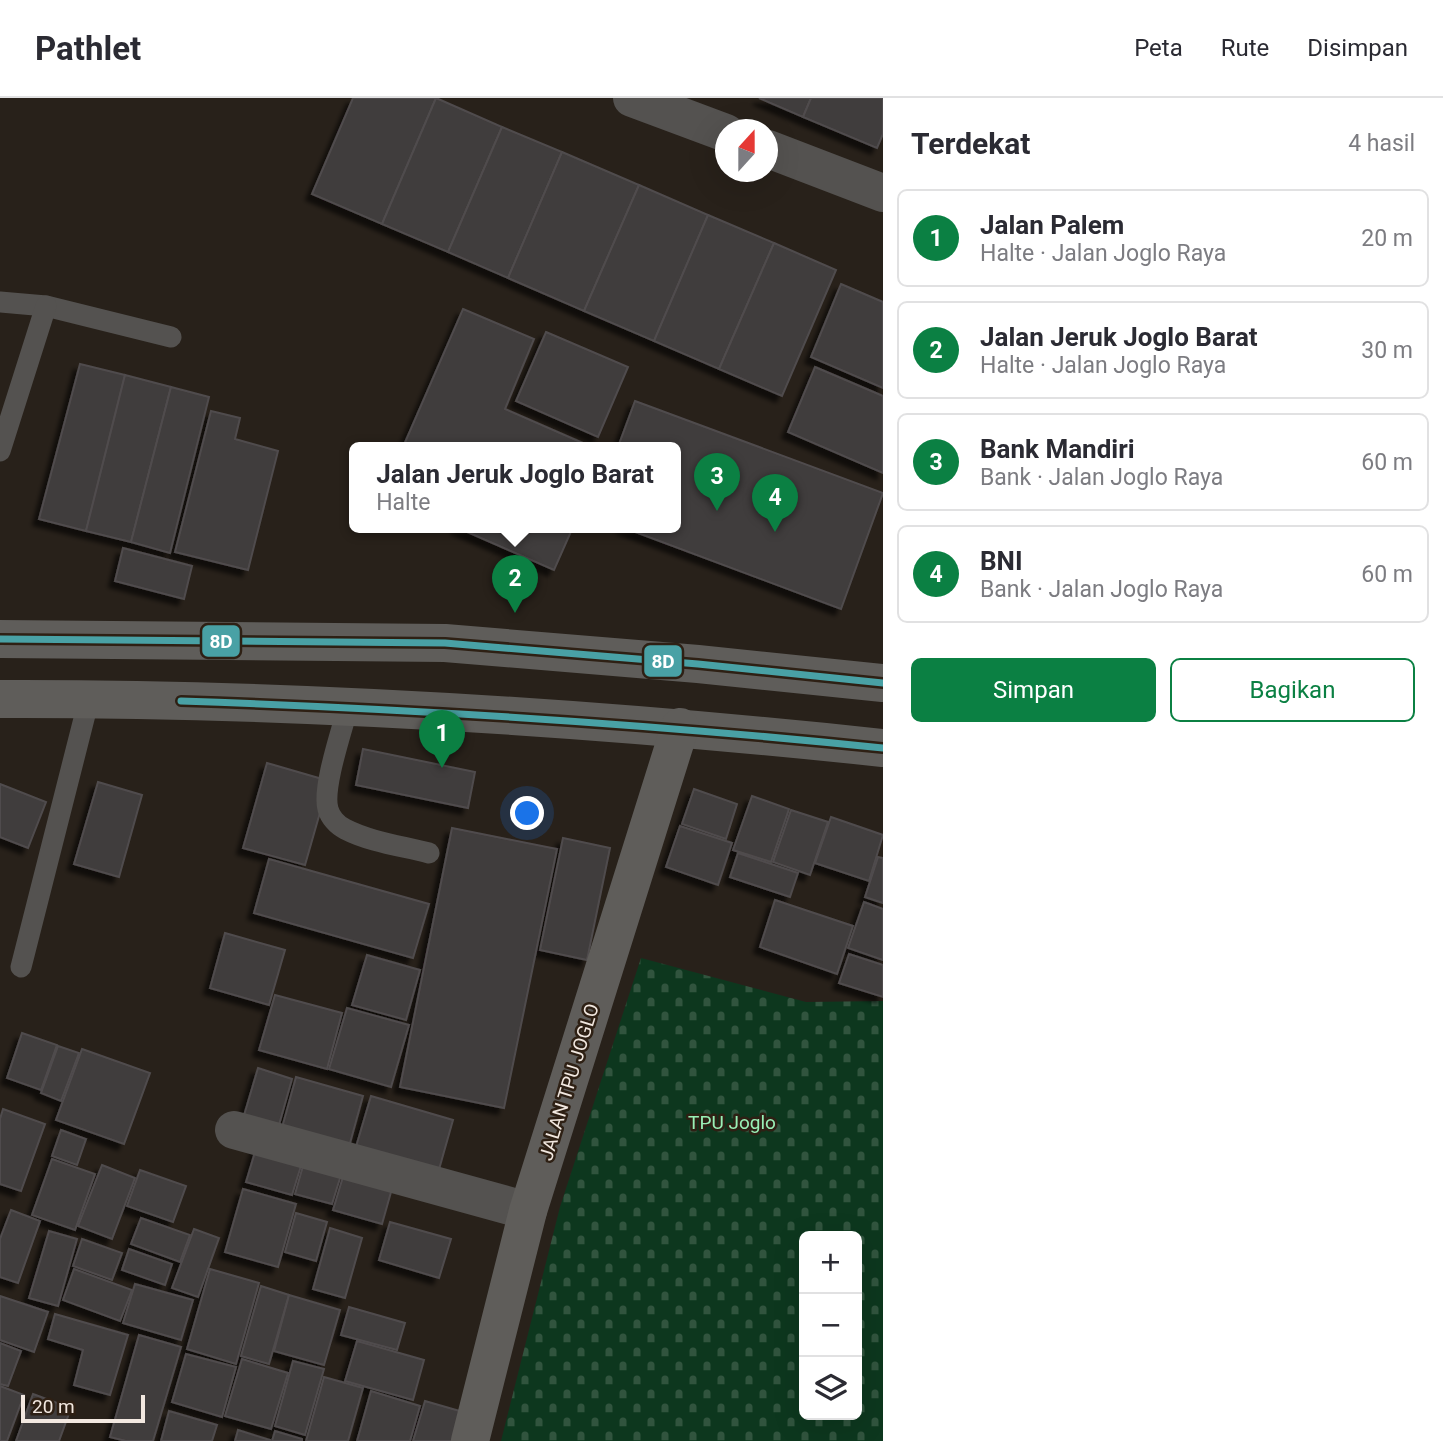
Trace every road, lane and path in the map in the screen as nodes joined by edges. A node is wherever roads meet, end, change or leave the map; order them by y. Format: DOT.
graph roads {
  1 [pos="632,98"];
  2 [pos="715,129"];
  3 [pos="778,153"];
  4 [pos="883,193"];
  5 [pos="0,302"];
  6 [pos="46,306"];
  7 [pos="171,337"];
  8 [pos="0,450"];
  9 [pos="0,639"];
  10 [pos="883,683"];
  11 [pos="0,699"];
  12 [pos="89,699"];
  13 [pos="348,708"];
  14 [pos="680,727"];
  15 [pos="883,748"];
  16 [pos="429,853"];
  17 [pos="21,967"];
  18 [pos="234,1130"];
  19 [pos="528,1211"];
  20 [pos="470,1441"];
  1 -- 2 [label="street"];
  3 -- 4 [label="street"];
  5 -- 6 [label="lane"];
  6 -- 7 [label="lane"];
  6 -- 8 [label="lane"];
  9 -- 10 [label="main road"];
  11 -- 12 [label="main road"];
  12 -- 13 [label="main road"];
  12 -- 17 [label="lane"];
  13 -- 14 [label="main road"];
  13 -- 16 [label="lane"];
  14 -- 15 [label="main road"];
  14 -- 19 [label="main road, JALAN TPU JOGLO"];
  18 -- 19 [label="street"];
  19 -- 20 [label="main road, JALAN TPU JOGLO"];
}
